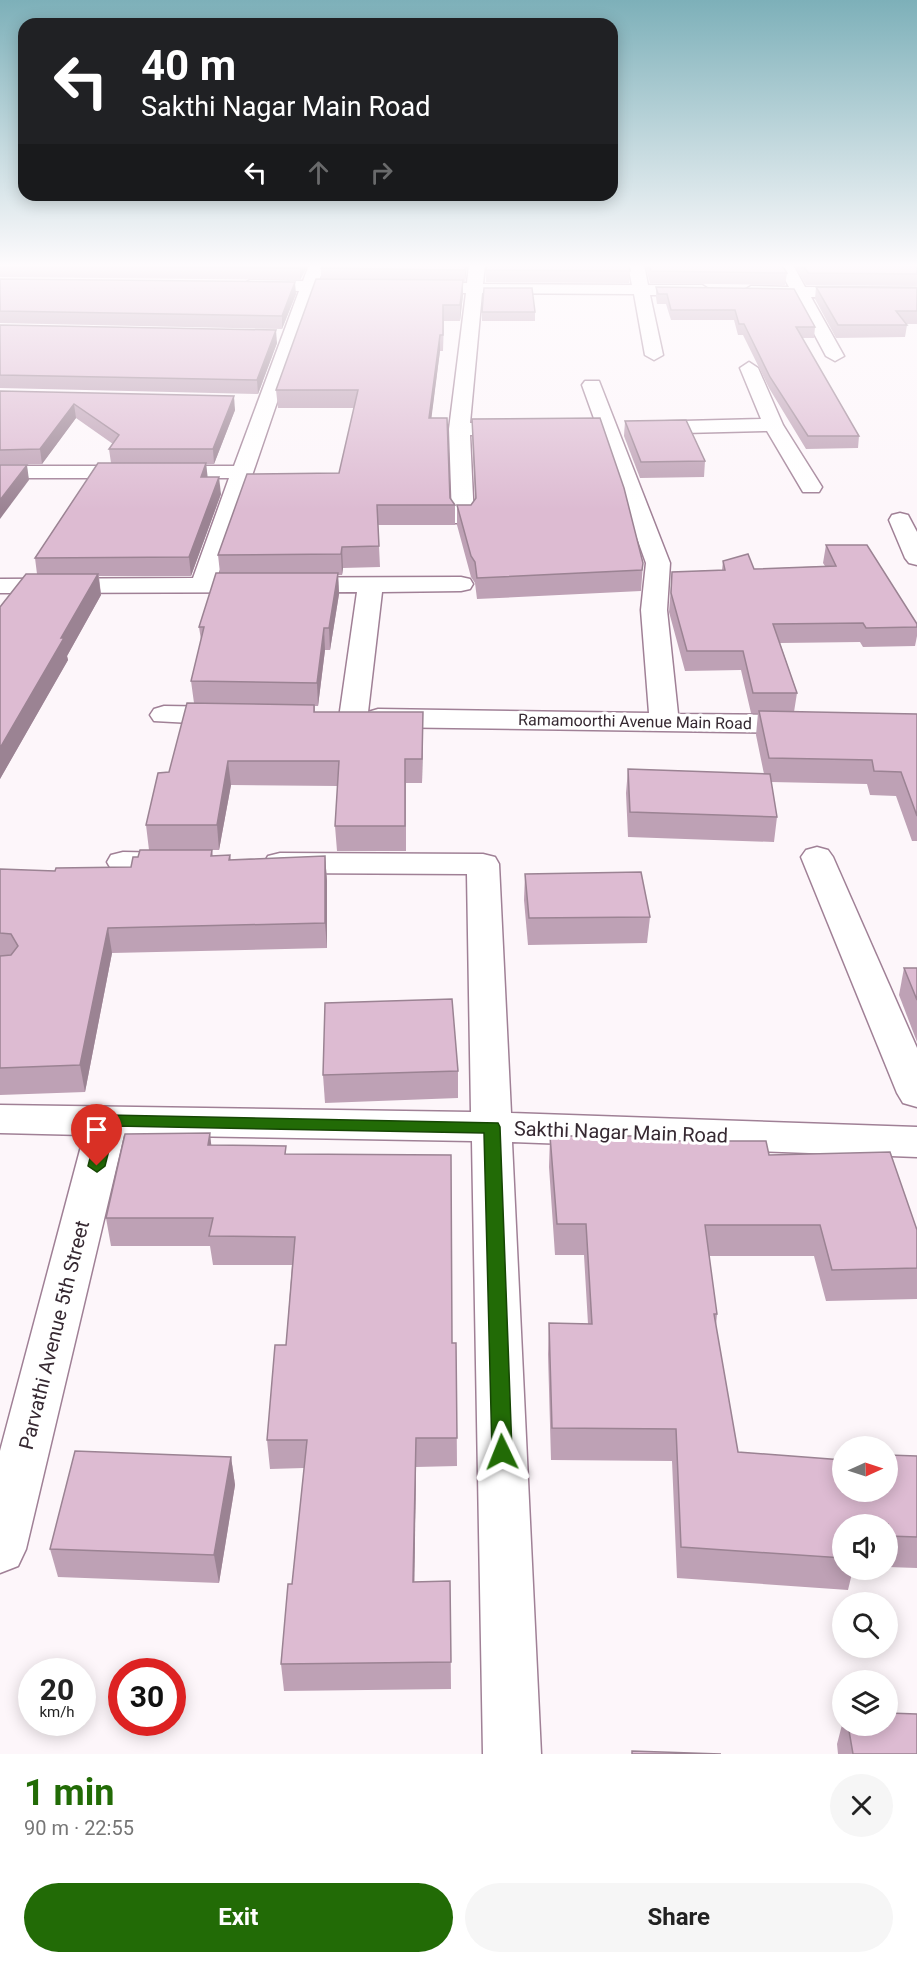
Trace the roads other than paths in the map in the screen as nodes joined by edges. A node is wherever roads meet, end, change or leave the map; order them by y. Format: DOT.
graph roads {
  1 [pos="287,347"];
  2 [pos="468,347"];
  3 [pos="652,347"];
  4 [pos="830,347"];
  5 [pos="654,355"];
  6 [pos="835,356"];
  7 [pos="749,368"];
  8 [pos="592,385"];
  9 [pos="244,402"];
  10 [pos="267,402"];
  11 [pos="773,425"];
  12 [pos="597,428"];
  13 [pos="459,429"];
  14 [pos="539,429"];
  15 [pos="3,472"];
  16 [pos="243,472"];
  17 [pos="811,487"];
  18 [pos="463,518"];
  19 [pos="900,520"];
  20 [pos="917,558"];
  21 [pos="461,584"];
  22 [pos="202,586"];
  23 [pos="370,586"];
  24 [pos="9,593"];
  25 [pos="164,715"];
  26 [pos="258,716"];
  27 [pos="664,722"];
  28 [pos="833,724"];
  29 [pos="817,857"];
  30 [pos="123,862"];
  31 [pos="204,863"];
  32 [pos="251,863"];
  33 [pos="917,1092"];
  34 [pos="0,1119"];
  35 [pos="108,1120"];
  36 [pos="492,1127"];
  37 [pos="917,1142"];
  38 [pos="0,1549"];
  39 [pos="512,1754"];
  1 -- 10 [label="street"];
  2 -- 13 [label="street"];
  3 -- 5 [label="street"];
  4 -- 6 [label="street"];
  7 -- 11 [label="street"];
  8 -- 12 [label="street"];
  9 -- 10 [label="street"];
  10 -- 16 [label="street"];
  11 -- 12 [label="street"];
  11 -- 17 [label="street"];
  12 -- 27 [label="street"];
  13 -- 14 [label="street"];
  13 -- 18 [label="street"];
  15 -- 16 [label="street"];
  16 -- 22 [label="street"];
  19 -- 20 [label="street"];
  21 -- 23 [label="street"];
  22 -- 23 [label="street"];
  22 -- 24 [label="street"];
  23 -- 27 [label="street, Ramamoorthi Avenue Main Road"];
  25 -- 26 [label="street"];
  27 -- 28 [label="street, Ramamoorthi Avenue Main Road"];
  29 -- 33 [label="street"];
  30 -- 31 [label="street"];
  32 -- 36 [label="street"];
  34 -- 35 [label="street, Sakthi Nagar Main Road"];
  35 -- 36 [label="street, Sakthi Nagar Main Road"];
  35 -- 38 [label="street, Parvathi Avenue 5th Street"];
  36 -- 37 [label="street, Sakthi Nagar Main Road"];
  36 -- 39 [label="street"];
}
